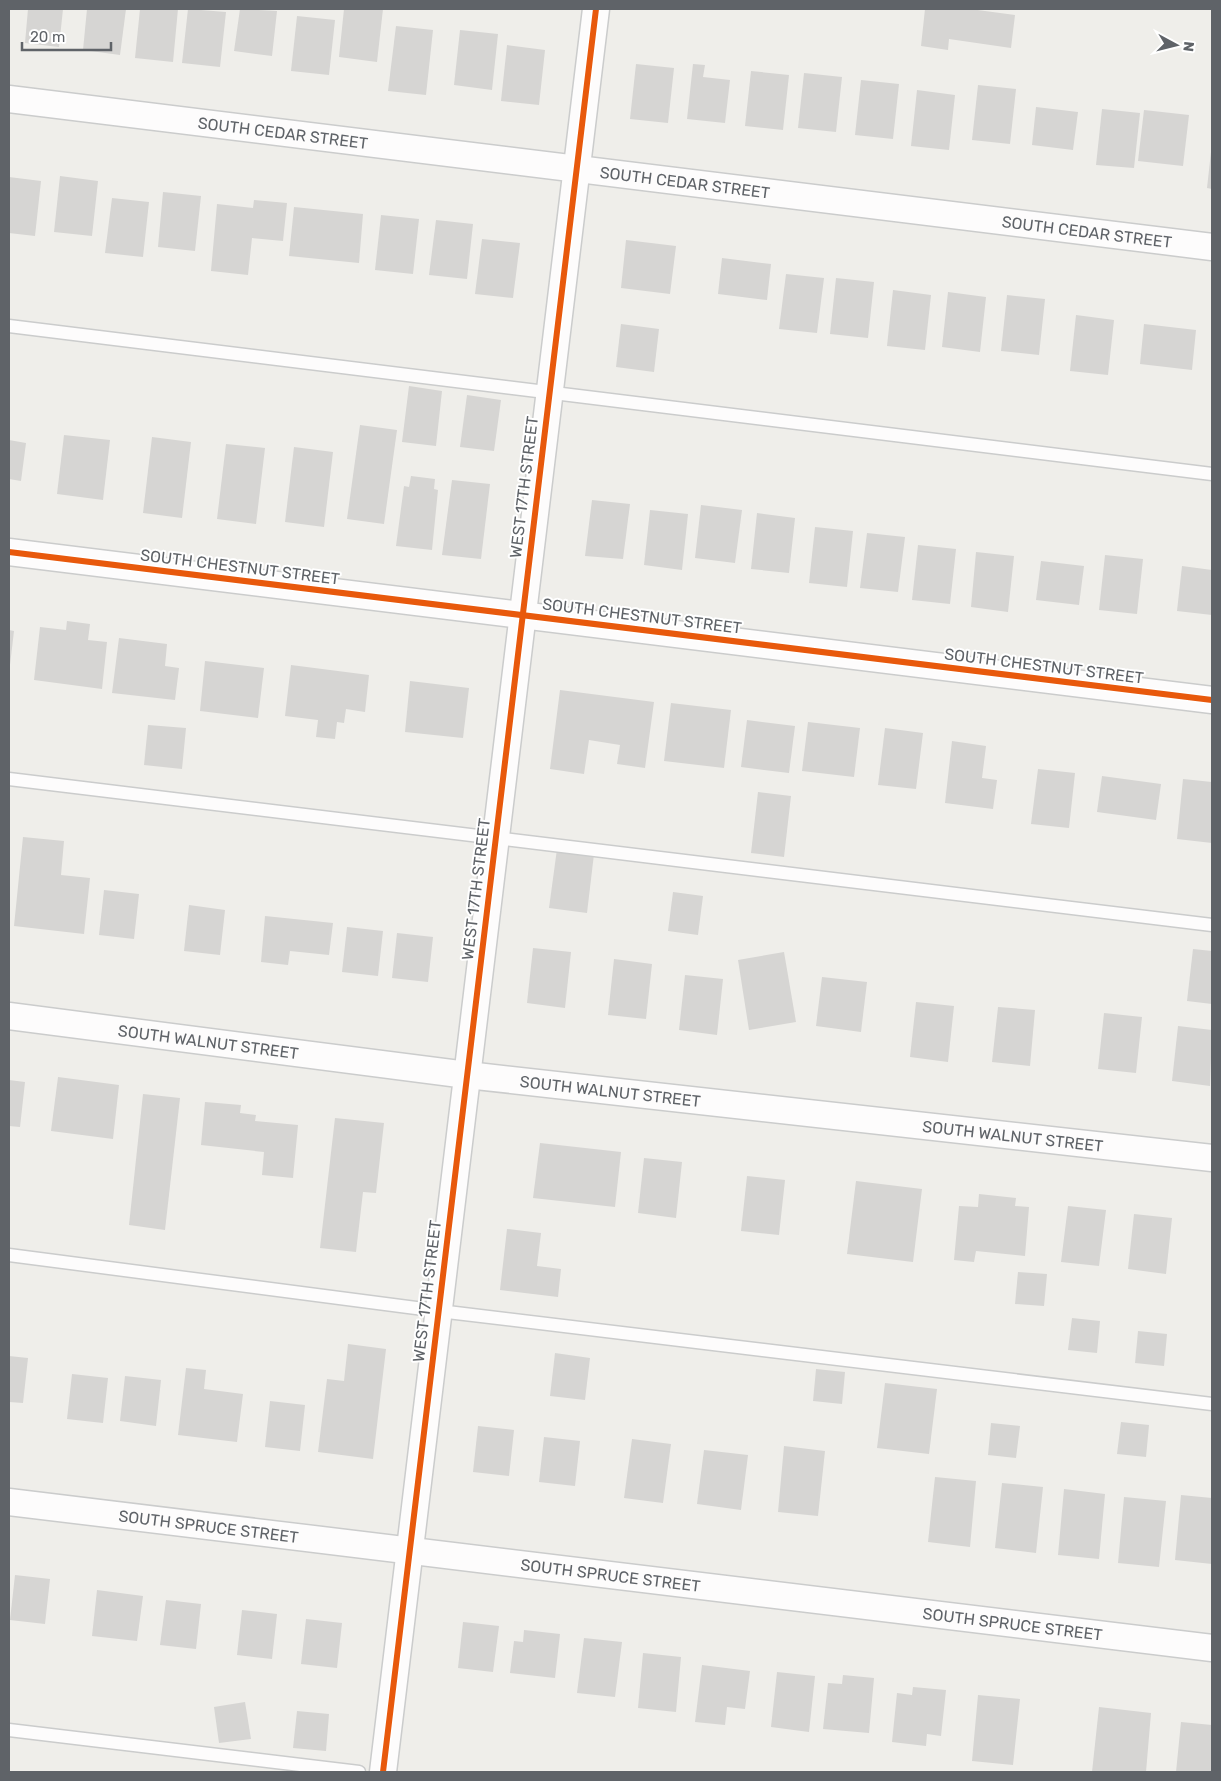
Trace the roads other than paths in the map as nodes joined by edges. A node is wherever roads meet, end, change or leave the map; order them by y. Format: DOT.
graph roads {
  1 [pos="596,9"];
  2 [pos="9,99"];
  3 [pos="577,168"];
  4 [pos="1212,246"];
  5 [pos="9,326"];
  6 [pos="550,392"];
  7 [pos="1212,474"];
  8 [pos="9,552"];
  9 [pos="523,615"];
  10 [pos="1212,700"];
  11 [pos="9,779"];
  12 [pos="496,837"];
  13 [pos="1212,925"];
  14 [pos="9,1016"];
  15 [pos="467,1075"];
  16 [pos="1212,1158"];
  17 [pos="9,1255"];
  18 [pos="439,1312"];
  19 [pos="1212,1404"];
  20 [pos="9,1502"];
  21 [pos="410,1549"];
  22 [pos="1212,1648"];
  23 [pos="9,1730"];
  24 [pos="359,1772"];
  25 [pos="383,1772"];
  1 -- 3 [label="street, WEST 17TH STREET"];
  2 -- 3 [label="street, SOUTH CEDAR STREET"];
  3 -- 4 [label="street, SOUTH CEDAR STREET"];
  3 -- 6 [label="street, WEST 17TH STREET"];
  5 -- 6 [label="lane"];
  6 -- 7 [label="lane"];
  6 -- 9 [label="street, WEST 17TH STREET"];
  8 -- 9 [label="street, SOUTH CHESTNUT STREET"];
  9 -- 10 [label="street, SOUTH CHESTNUT STREET"];
  9 -- 12 [label="street, WEST 17TH STREET"];
  11 -- 12 [label="lane"];
  12 -- 13 [label="lane"];
  12 -- 15 [label="street, WEST 17TH STREET"];
  14 -- 15 [label="street, SOUTH WALNUT STREET"];
  15 -- 16 [label="street, SOUTH WALNUT STREET"];
  15 -- 18 [label="street, WEST 17TH STREET"];
  17 -- 18 [label="lane"];
  18 -- 19 [label="lane"];
  18 -- 21 [label="street, WEST 17TH STREET"];
  20 -- 21 [label="street, SOUTH SPRUCE STREET"];
  21 -- 22 [label="street, SOUTH SPRUCE STREET"];
  21 -- 25 [label="street, WEST 17TH STREET"];
  23 -- 24 [label="lane"];
}
